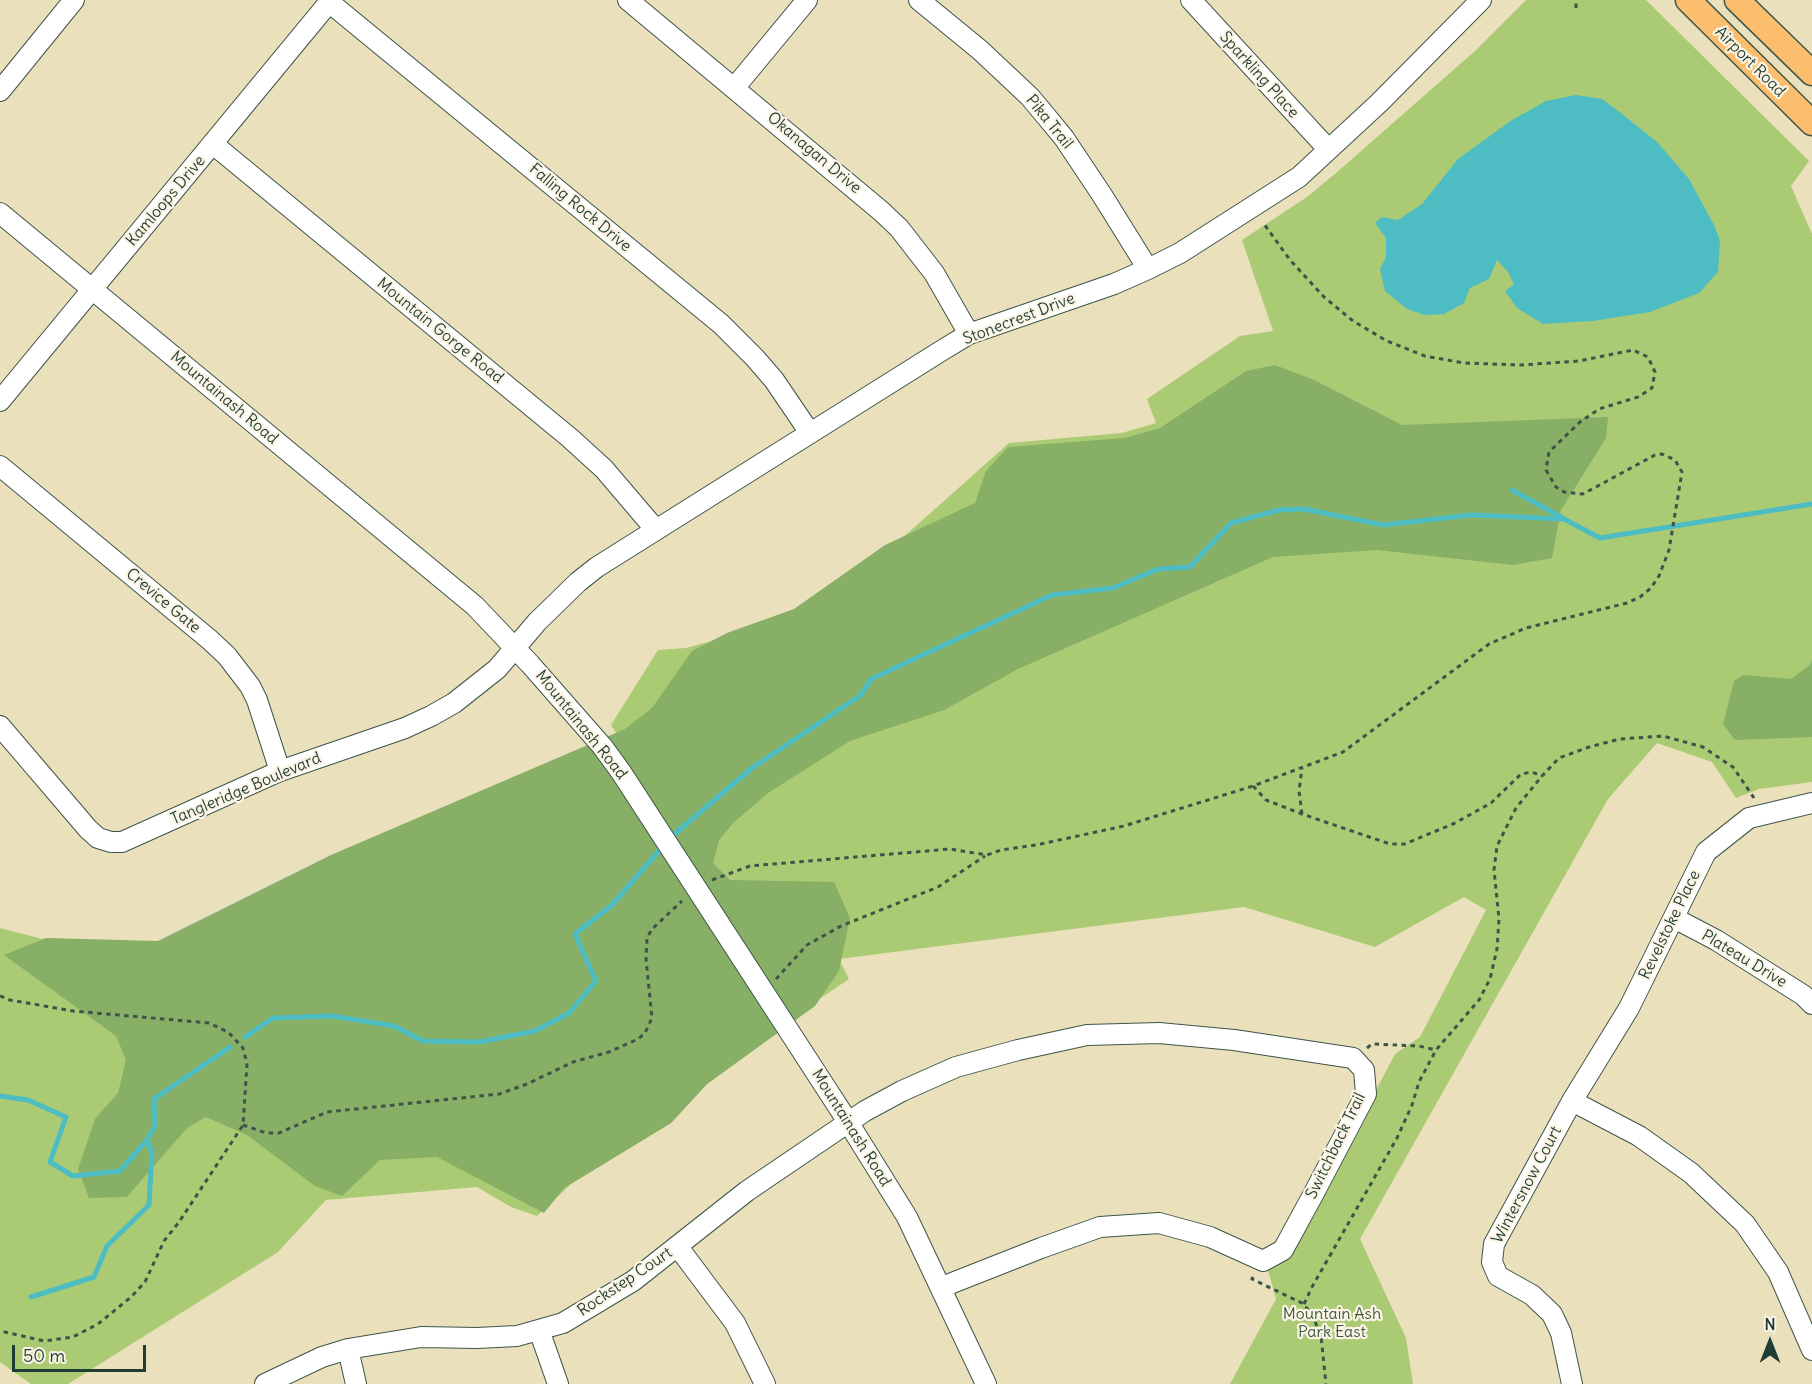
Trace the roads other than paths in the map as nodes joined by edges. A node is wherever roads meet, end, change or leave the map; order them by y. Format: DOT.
graph roads {
  1 [pos="74,0"];
  2 [pos="628,0"];
  3 [pos="807,0"];
  4 [pos="920,0"];
  5 [pos="1191,0"];
  6 [pos="1481,0"];
  7 [pos="1688,0"];
  8 [pos="1737,0"];
  9 [pos="330,1"];
  10 [pos="1812,73"];
  11 [pos="735,87"];
  12 [pos="0,91"];
  13 [pos="1812,123"];
  14 [pos="213,144"];
  15 [pos="1328,149"];
  16 [pos="0,213"];
  17 [pos="1148,269"];
  18 [pos="93,290"];
  19 [pos="969,334"];
  20 [pos="0,401"];
  21 [pos="810,433"];
  22 [pos="0,466"];
  23 [pos="656,530"];
  24 [pos="515,648"];
  25 [pos="0,726"];
  26 [pos="280,771"];
  27 [pos="1812,803"];
  28 [pos="1674,918"];
  29 [pos="1812,1004"];
  30 [pos="1572,1101"];
  31 [pos="848,1122"];
  32 [pos="678,1247"];
  33 [pos="942,1287"];
  34 [pos="539,1330"];
  35 [pos="348,1349"];
  36 [pos="1812,1350"];
  37 [pos="265,1384"];
  38 [pos="356,1384"];
  39 [pos="558,1384"];
  40 [pos="765,1384"];
  41 [pos="986,1384"];
  42 [pos="1572,1384"];
  1 -- 12 [label="street"];
  2 -- 11 [label="street, Okanagan Drive"];
  3 -- 11 [label="street"];
  4 -- 17 [label="street, Pika Trail"];
  5 -- 15 [label="street, Sparkling Place"];
  6 -- 15 [label="street, Stonecrest Drive"];
  7 -- 13 [label="main road, Airport Road"];
  8 -- 10 [label="main road"];
  9 -- 14 [label="street, Kamloops Drive"];
  9 -- 21 [label="street, Falling Rock Drive"];
  11 -- 19 [label="street, Okanagan Drive"];
  14 -- 18 [label="street, Kamloops Drive"];
  14 -- 23 [label="street, Mountain Gorge Road"];
  15 -- 17 [label="street, Stonecrest Drive"];
  16 -- 18 [label="street, Mountainash Road"];
  17 -- 19 [label="street, Stonecrest Drive"];
  18 -- 20 [label="street, Kamloops Drive"];
  18 -- 24 [label="street, Mountainash Road"];
  19 -- 21 [label="street, Stonecrest Drive"];
  21 -- 23 [label="street, Stonecrest Drive"];
  22 -- 26 [label="street, Crevice Gate"];
  23 -- 24 [label="street, Stonecrest Drive"];
  24 -- 26 [label="street, Tangleridge Boulevard"];
  24 -- 31 [label="street, Mountainash Road, bridge"];
  25 -- 26 [label="street, Tangleridge Boulevard"];
  27 -- 28 [label="street, Revelstoke Place"];
  28 -- 29 [label="street, Plateau Drive"];
  28 -- 30 [label="street, Revelstoke Place"];
  30 -- 36 [label="street"];
  30 -- 42 [label="street, Wintersnow Court"];
  31 -- 32 [label="street, Rockstep Court"];
  31 -- 33 [label="street, Mountainash Road"];
  31 -- 33 [label="street, Switchback Trail"];
  32 -- 34 [label="street, Rockstep Court"];
  32 -- 40 [label="street"];
  33 -- 41 [label="street, Mountainash Road"];
  34 -- 35 [label="street, Rockstep Court"];
  34 -- 39 [label="street"];
  35 -- 37 [label="street, Rockstep Court"];
  35 -- 38 [label="street"];
}
